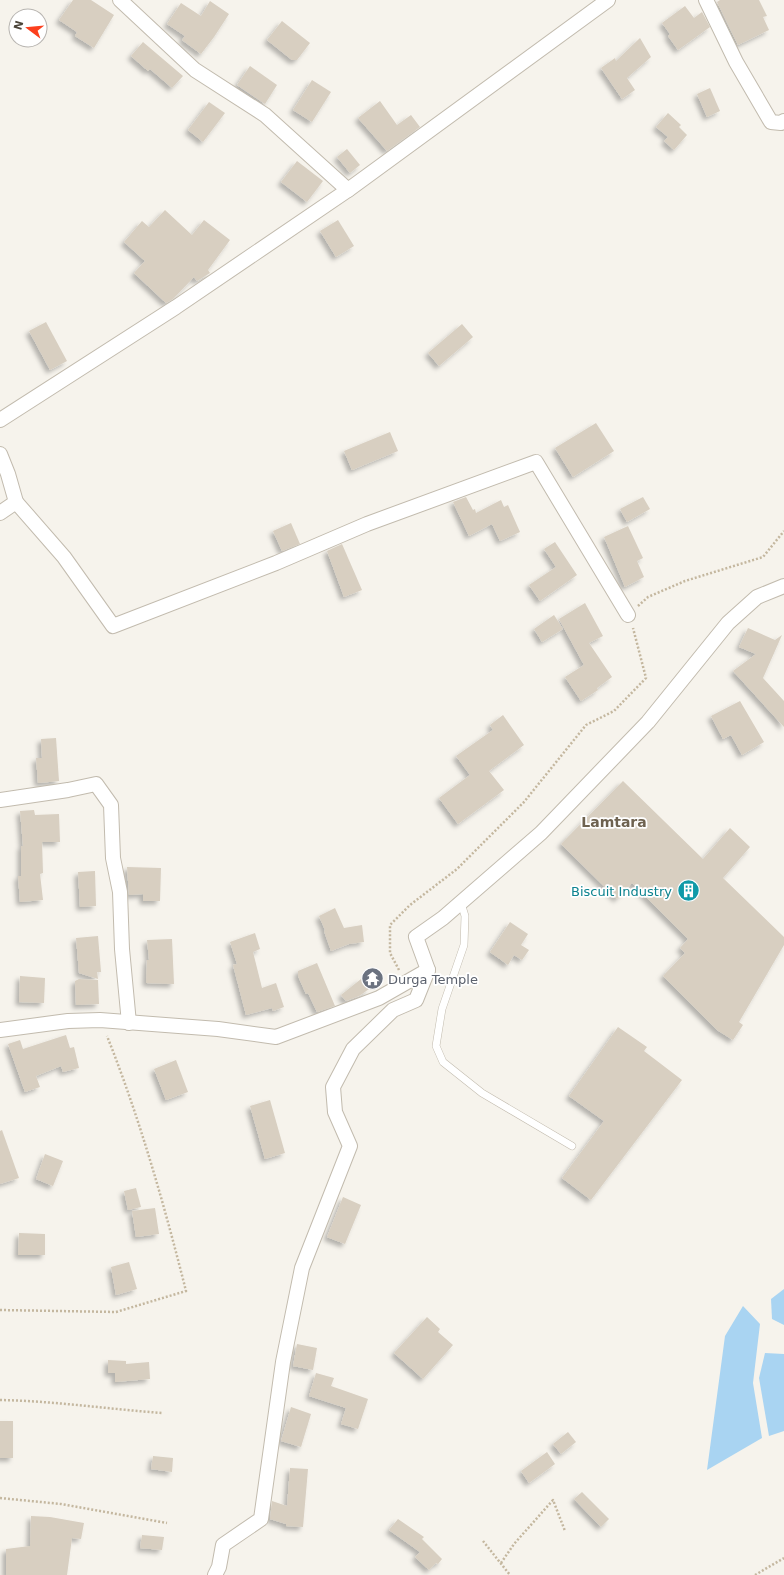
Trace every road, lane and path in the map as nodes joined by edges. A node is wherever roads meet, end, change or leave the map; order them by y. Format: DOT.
graph roads {
  1 [pos="120,0"];
  2 [pos="608,0"];
  3 [pos="706,0"];
  4 [pos="784,121"];
  5 [pos="348,190"];
  6 [pos="0,420"];
  7 [pos="0,454"];
  8 [pos="16,502"];
  9 [pos="0,513"];
  10 [pos="784,531"];
  11 [pos="784,586"];
  12 [pos="628,615"];
  13 [pos="0,800"];
  14 [pos="461,903"];
  15 [pos="428,970"];
  16 [pos="406,982"];
  17 [pos="100,1020"];
  18 [pos="130,1023"];
  19 [pos="0,1030"];
  20 [pos="572,1146"];
  21 [pos="0,1310"];
  22 [pos="0,1400"];
  23 [pos="162,1413"];
  24 [pos="0,1498"];
  25 [pos="167,1523"];
  26 [pos="565,1531"];
  27 [pos="483,1541"];
  28 [pos="784,1558"];
  29 [pos="501,1563"];
  30 [pos="216,1575"];
  31 [pos="510,1575"];
  32 [pos="755,1575"];
  1 -- 5 [label="street"];
  2 -- 5 [label="street"];
  3 -- 4 [label="street"];
  5 -- 6 [label="street"];
  7 -- 8 [label="street"];
  8 -- 9 [label="street"];
  8 -- 12 [label="street"];
  10 -- 12 [label="path"];
  11 -- 14 [label="street"];
  12 -- 16 [label="path"];
  13 -- 18 [label="street"];
  14 -- 15 [label="street"];
  14 -- 20 [label="lane"];
  15 -- 16 [label="street"];
  15 -- 30 [label="street"];
  16 -- 18 [label="street"];
  17 -- 18 [label="street"];
  17 -- 19 [label="street"];
  17 -- 21 [label="path"];
  22 -- 23 [label="path"];
  24 -- 25 [label="path"];
  26 -- 29 [label="path"];
  27 -- 29 [label="path"];
  28 -- 32 [label="path"];
  29 -- 31 [label="path"];
}
